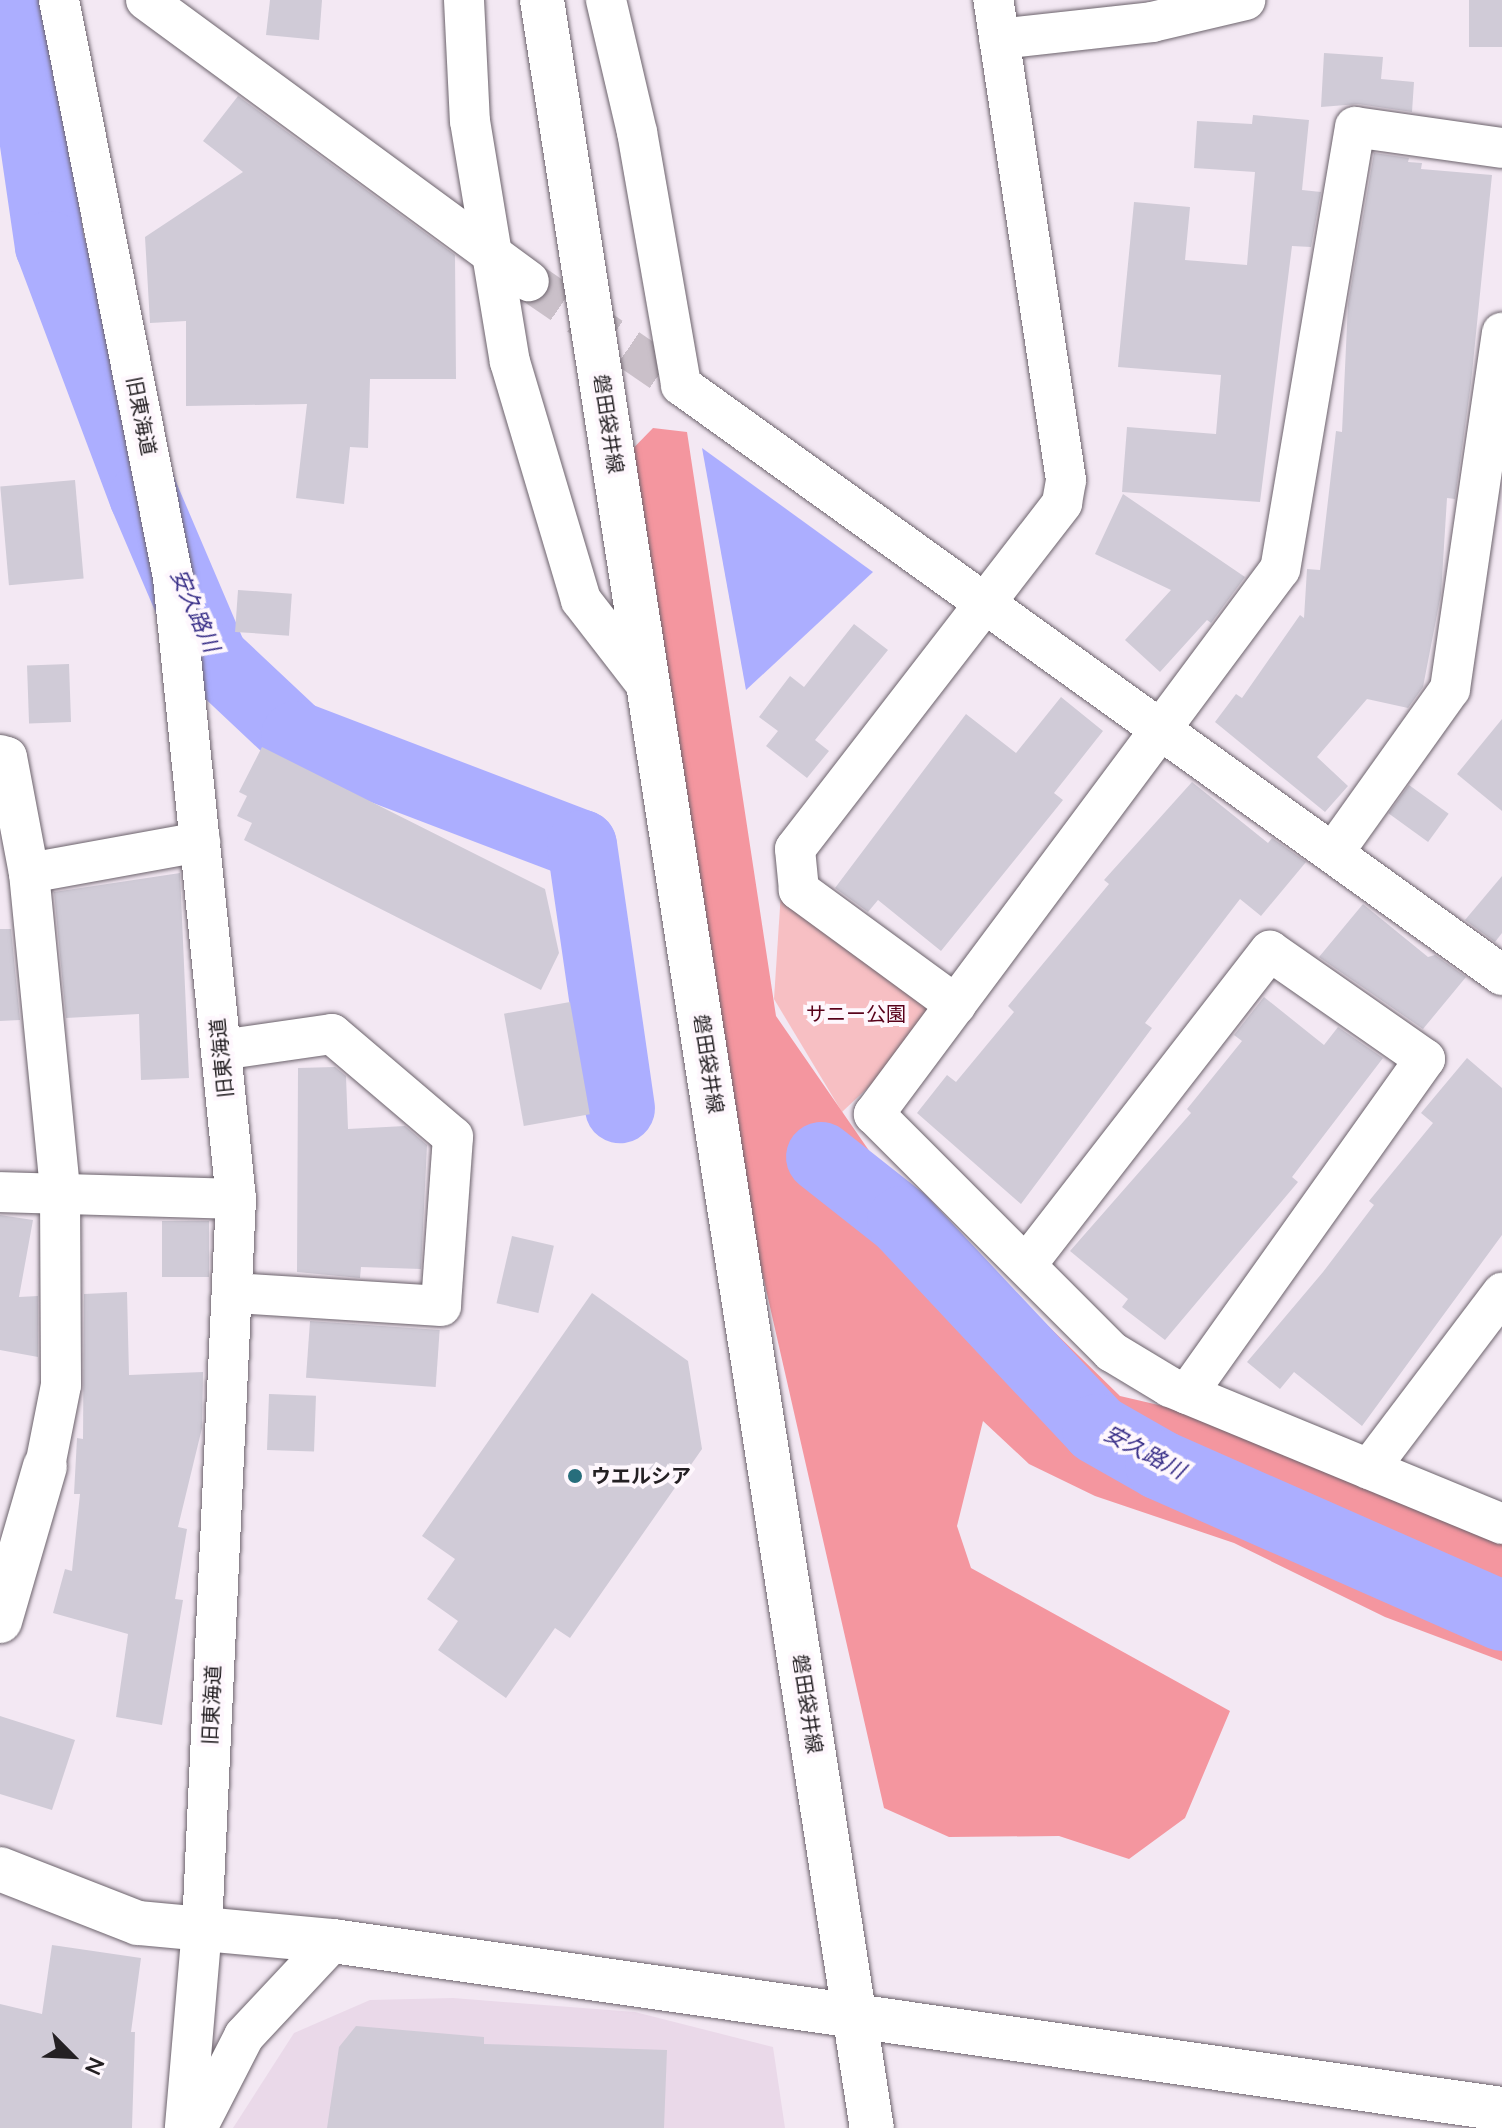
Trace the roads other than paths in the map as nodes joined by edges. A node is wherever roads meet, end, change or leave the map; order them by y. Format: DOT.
graph roads {
  1 [pos="59,0"];
  2 [pos="146,0"];
  3 [pos="464,0"];
  4 [pos="542,0"];
  5 [pos="606,0"];
  6 [pos="993,0"];
  7 [pos="1245,0"];
  8 [pos="999,39"];
  9 [pos="1502,148"];
  10 [pos="496,256"];
  11 [pos="529,281"];
  12 [pos="1502,333"];
  13 [pos="986,603"];
  14 [pos="649,688"];
  15 [pos="1161,729"];
  16 [pos="0,755"];
  17 [pos="200,842"];
  18 [pos="1333,853"];
  19 [pos="29,873"];
  20 [pos="1502,975"];
  21 [pos="956,1005"];
  22 [pos="221,1050"];
  23 [pos="0,1192"];
  24 [pos="60,1192"];
  25 [pos="236,1199"];
  26 [pos="1026,1265"];
  27 [pos="232,1293"];
  28 [pos="1502,1293"];
  29 [pos="1187,1394"];
  30 [pos="45,1466"];
  31 [pos="1369,1469"];
  32 [pos="1502,1524"];
  33 [pos="0,1621"];
  34 [pos="0,1869"];
  35 [pos="202,1928"];
  36 [pos="333,1941"];
  37 [pos="854,2013"];
  38 [pos="1502,2109"];
  39 [pos="185,2128"];
  40 [pos="197,2128"];
  41 [pos="872,2128"];
  1 -- 17 [label="street, 旧東海道"];
  2 -- 10 [label="street"];
  3 -- 10 [label="street"];
  4 -- 14 [label="main road, 磐田袋井線"];
  5 -- 13 [label="street"];
  6 -- 8 [label="street"];
  7 -- 8 [label="street"];
  8 -- 13 [label="street"];
  9 -- 15 [label="street"];
  10 -- 11 [label="street"];
  10 -- 14 [label="street"];
  12 -- 18 [label="street"];
  13 -- 15 [label="street"];
  13 -- 21 [label="street"];
  14 -- 37 [label="main road, 磐田袋井線"];
  15 -- 18 [label="street"];
  15 -- 21 [label="street"];
  16 -- 19 [label="street"];
  17 -- 19 [label="street"];
  17 -- 22 [label="street, 旧東海道"];
  18 -- 20 [label="street"];
  19 -- 24 [label="street"];
  21 -- 26 [label="street"];
  22 -- 25 [label="street, 旧東海道"];
  22 -- 27 [label="street"];
  23 -- 24 [label="street"];
  24 -- 25 [label="street"];
  24 -- 30 [label="street"];
  25 -- 27 [label="street, 旧東海道"];
  26 -- 29 [label="street"];
  26 -- 29 [label="street"];
  27 -- 35 [label="street, 旧東海道"];
  28 -- 31 [label="street"];
  29 -- 31 [label="street"];
  30 -- 33 [label="main road"];
  31 -- 32 [label="street"];
  34 -- 35 [label="main road"];
  35 -- 36 [label="main road"];
  35 -- 39 [label="street, 旧東海道"];
  36 -- 37 [label="main road"];
  36 -- 40 [label="street"];
  37 -- 38 [label="main road"];
  37 -- 41 [label="main road, 磐田袋井線"];
}
